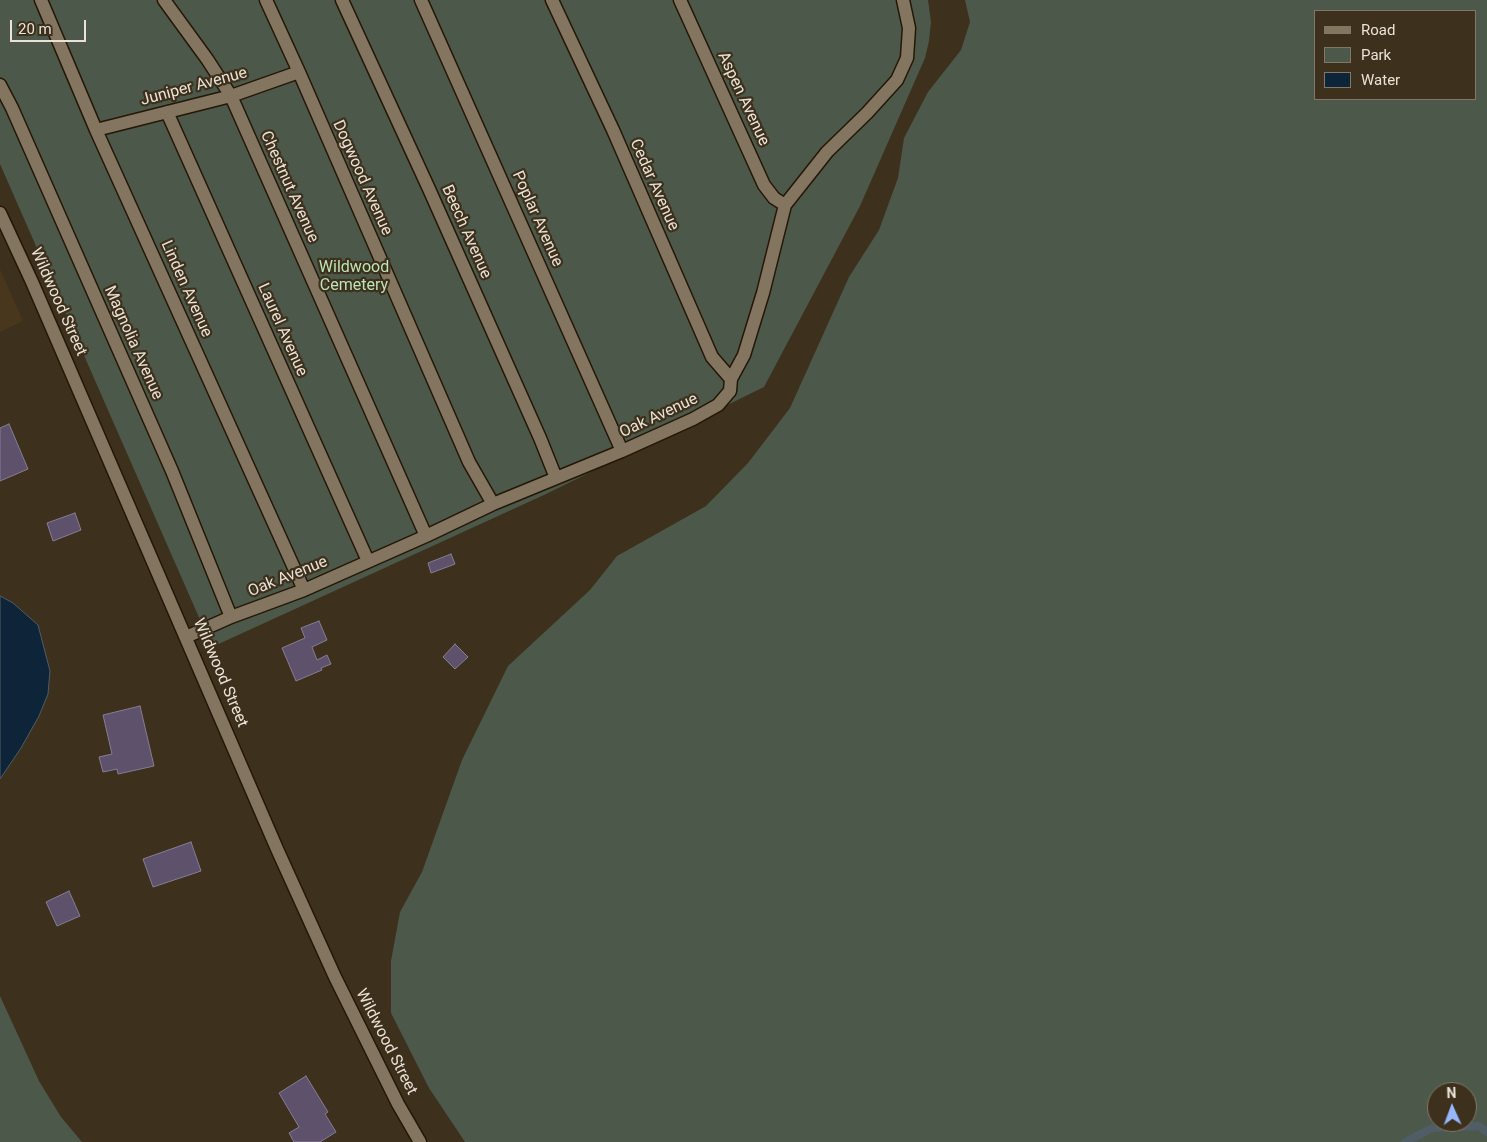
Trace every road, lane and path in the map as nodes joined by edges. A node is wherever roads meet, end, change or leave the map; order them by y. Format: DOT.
graph roads {
  1 [pos="41,0"];
  2 [pos="164,0"];
  3 [pos="266,0"];
  4 [pos="342,0"];
  5 [pos="421,0"];
  6 [pos="552,0"];
  7 [pos="680,0"];
  8 [pos="903,0"];
  9 [pos="299,72"];
  10 [pos="0,85"];
  11 [pos="231,96"];
  12 [pos="168,112"];
  13 [pos="96,130"];
  14 [pos="786,205"];
  15 [pos="0,213"];
  16 [pos="731,379"];
  17 [pos="622,451"];
  18 [pos="556,478"];
  19 [pos="493,504"];
  20 [pos="426,536"];
  21 [pos="368,561"];
  22 [pos="304,590"];
  23 [pos="231,617"];
  24 [pos="186,637"];
  25 [pos="420,1142"];
  1 -- 13 [label="street, Linden Avenue"];
  2 -- 11 [label="street, Chestnut Avenue"];
  3 -- 9 [label="street, Dogwood Avenue"];
  4 -- 18 [label="street, Beech Avenue"];
  5 -- 17 [label="street, Poplar Avenue"];
  6 -- 16 [label="street, Cedar Avenue"];
  7 -- 14 [label="street, Aspen Avenue"];
  8 -- 14 [label="street, Oak Avenue"];
  9 -- 11 [label="street, Juniper Avenue"];
  9 -- 19 [label="street, Dogwood Avenue"];
  10 -- 23 [label="street, Magnolia Avenue"];
  11 -- 12 [label="street, Juniper Avenue"];
  11 -- 20 [label="street, Chestnut Avenue"];
  12 -- 13 [label="street, Juniper Avenue"];
  12 -- 21 [label="street, Laurel Avenue"];
  13 -- 22 [label="street, Linden Avenue"];
  14 -- 16 [label="street, Oak Avenue"];
  15 -- 24 [label="street, Wildwood Street"];
  16 -- 17 [label="street, Oak Avenue"];
  17 -- 18 [label="street, Oak Avenue"];
  18 -- 19 [label="street, Oak Avenue"];
  19 -- 20 [label="street, Oak Avenue"];
  20 -- 21 [label="street, Oak Avenue"];
  21 -- 22 [label="street, Oak Avenue"];
  22 -- 23 [label="street, Oak Avenue"];
  23 -- 24 [label="street, Oak Avenue"];
  24 -- 25 [label="street, Wildwood Street"];
}
